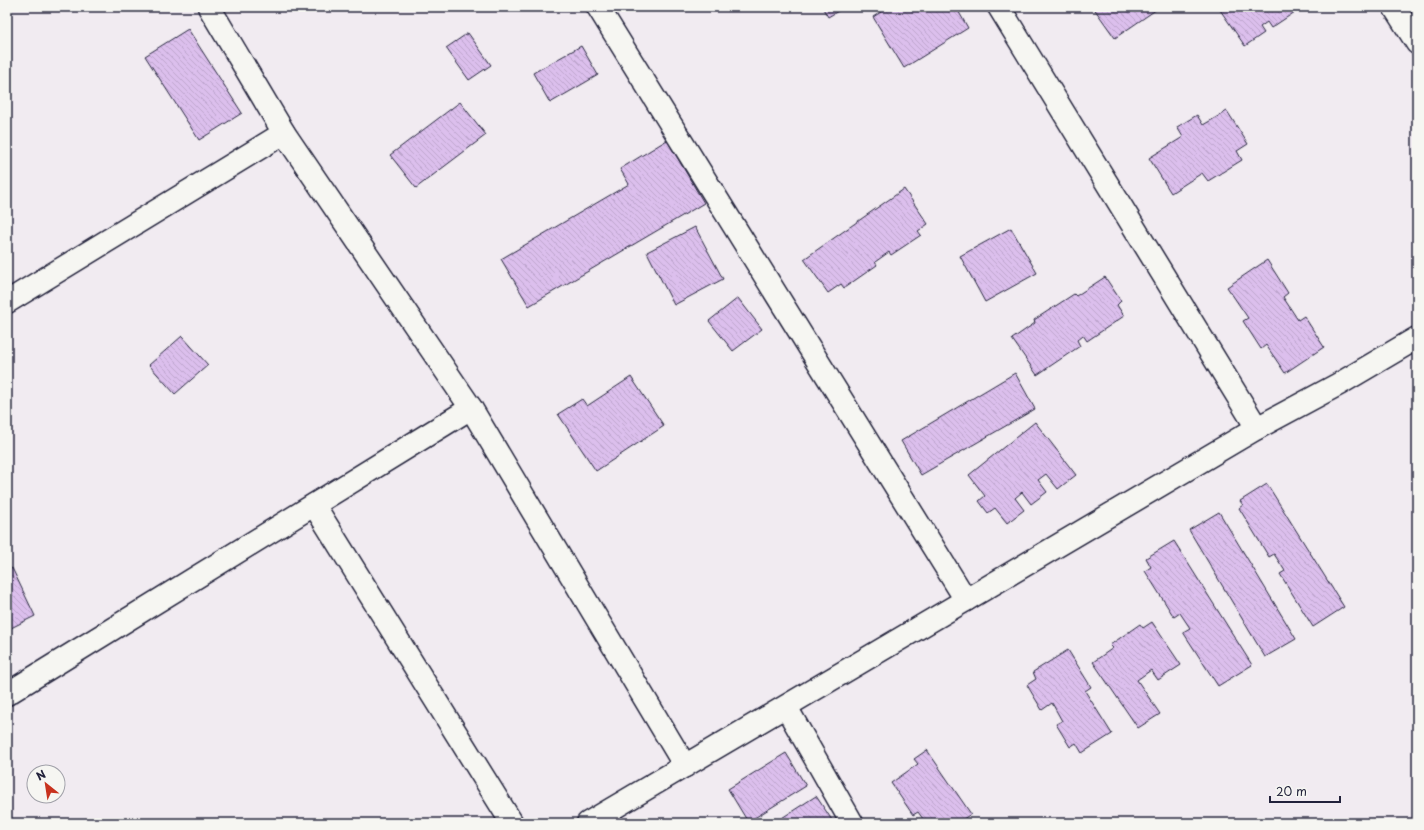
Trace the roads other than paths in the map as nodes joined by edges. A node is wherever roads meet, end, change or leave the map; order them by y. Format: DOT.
graph roads {
  1 [pos="210,7"];
  2 [pos="598,7"];
  3 [pos="999,7"];
  4 [pos="1394,7"];
  5 [pos="1417,43"];
  6 [pos="284,133"];
  7 [pos="7,302"];
  8 [pos="1417,338"];
  9 [pos="471,408"];
  10 [pos="1257,428"];
  11 [pos="314,504"];
  12 [pos="966,600"];
  13 [pos="7,694"];
  14 [pos="786,707"];
  15 [pos="685,766"];
  16 [pos="512,823"];
  17 [pos="588,823"];
  18 [pos="852,823"];
  1 -- 6 [label="street"];
  2 -- 12 [label="street"];
  3 -- 10 [label="street"];
  4 -- 5 [label="street"];
  6 -- 7 [label="street"];
  6 -- 9 [label="street"];
  8 -- 10 [label="street"];
  9 -- 11 [label="street"];
  9 -- 15 [label="street"];
  10 -- 12 [label="street"];
  11 -- 13 [label="street"];
  11 -- 16 [label="street"];
  12 -- 14 [label="street"];
  14 -- 15 [label="street"];
  14 -- 18 [label="street"];
  15 -- 17 [label="street"];
}
